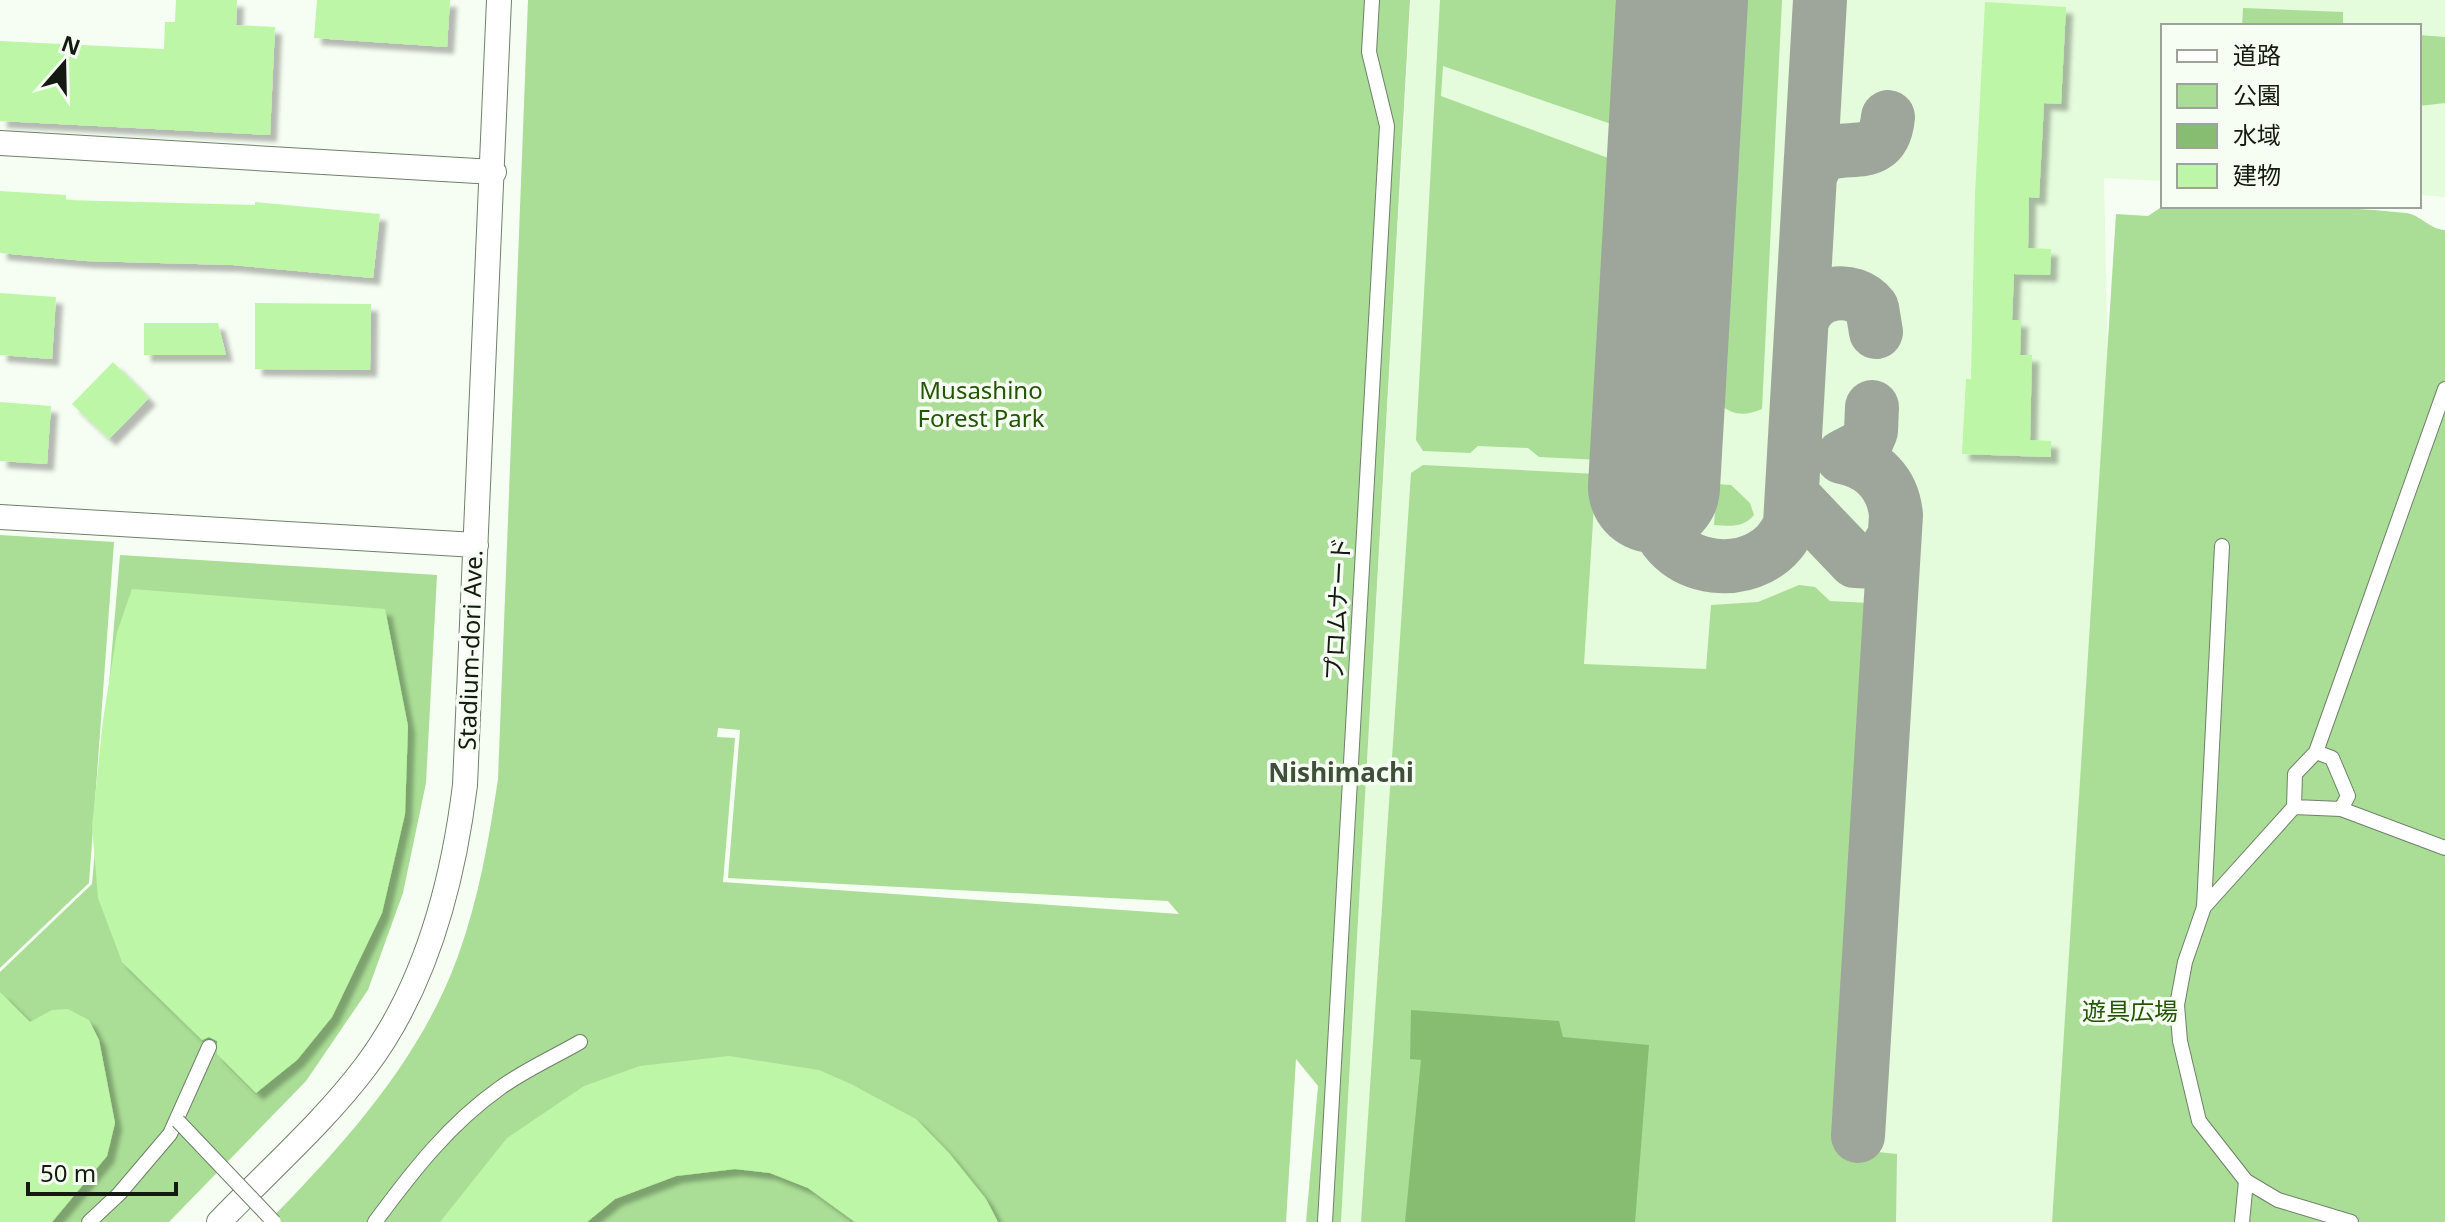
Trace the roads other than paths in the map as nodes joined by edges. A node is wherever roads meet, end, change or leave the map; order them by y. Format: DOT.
graph roads {
  1 [pos="499,0"];
  2 [pos="1372,0"];
  3 [pos="0,143"];
  4 [pos="494,172"];
  5 [pos="2445,389"];
  6 [pos="0,517"];
  7 [pos="476,545"];
  8 [pos="2222,546"];
  9 [pos="2316,752"];
  10 [pos="2294,807"];
  11 [pos="2341,809"];
  12 [pos="2445,848"];
  13 [pos="2204,907"];
  14 [pos="580,1042"];
  15 [pos="209,1047"];
  16 [pos="178,1121"];
  17 [pos="2246,1181"];
  18 [pos="89,1222"];
  19 [pos="219,1222"];
  20 [pos="274,1222"];
  21 [pos="375,1222"];
  22 [pos="1325,1222"];
  23 [pos="2242,1222"];
  24 [pos="2351,1222"];
  1 -- 4 [label="street, Stadium-dori Ave."];
  2 -- 22 [label="street, プロムナード"];
  3 -- 4 [label="street"];
  4 -- 7 [label="street, Stadium-dori Ave."];
  5 -- 9 [label="street"];
  6 -- 7 [label="street"];
  7 -- 19 [label="street, Stadium-dori Ave."];
  8 -- 13 [label="street"];
  9 -- 10 [label="street"];
  9 -- 11 [label="street"];
  10 -- 11 [label="street"];
  10 -- 13 [label="street"];
  11 -- 12 [label="street"];
  13 -- 17 [label="street"];
  14 -- 21 [label="street"];
  15 -- 16 [label="street"];
  16 -- 18 [label="street"];
  16 -- 20 [label="street, bridge"];
  17 -- 23 [label="street"];
  17 -- 24 [label="street"];
}
